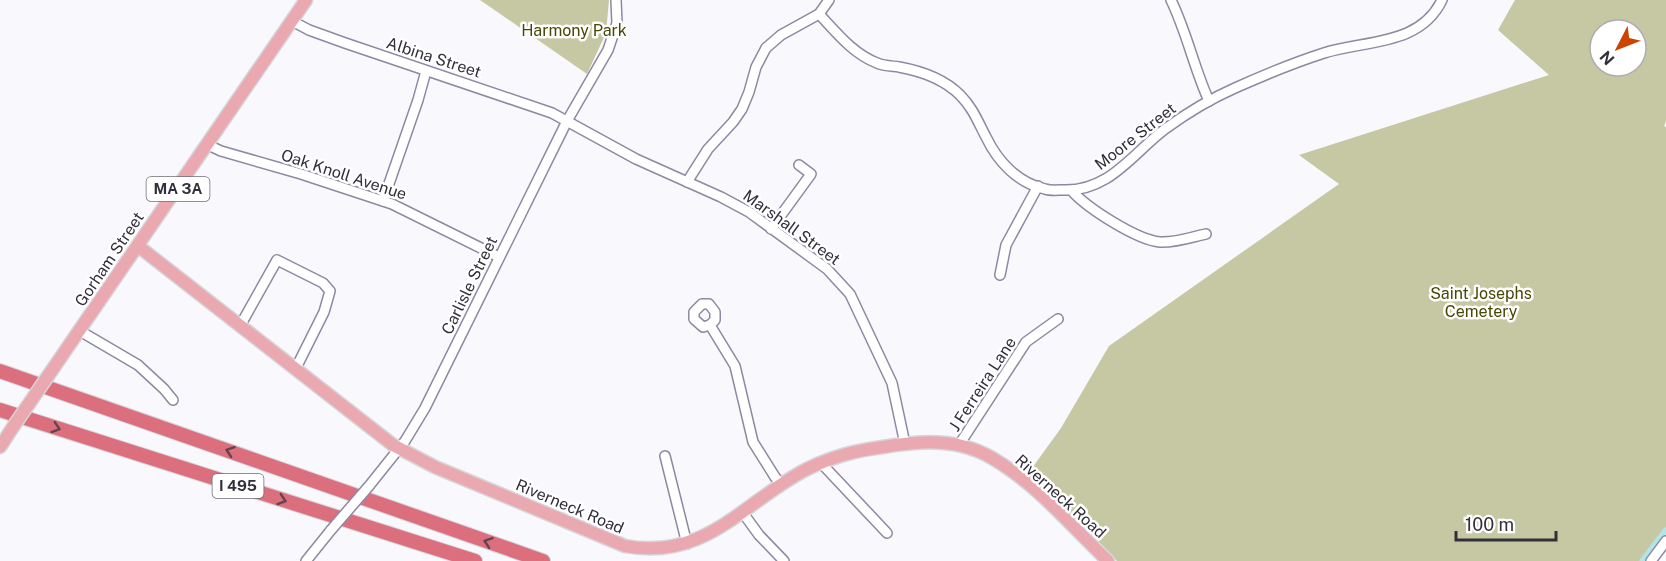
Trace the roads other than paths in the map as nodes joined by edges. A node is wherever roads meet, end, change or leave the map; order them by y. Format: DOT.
graph roads {
  1 [pos="306,0"];
  2 [pos="616,0"];
  3 [pos="829,0"];
  4 [pos="1171,0"];
  5 [pos="1442,0"];
  6 [pos="819,14"];
  7 [pos="292,21"];
  8 [pos="426,71"];
  9 [pos="1209,101"];
  10 [pos="567,121"];
  11 [pos="208,144"];
  12 [pos="799,165"];
  13 [pos="687,182"];
  14 [pos="1038,186"];
  15 [pos="1072,191"];
  16 [pos="383,201"];
  17 [pos="771,229"];
  18 [pos="1206,234"];
  19 [pos="138,246"];
  20 [pos="499,257"];
  21 [pos="1000,275"];
  22 [pos="1058,319"];
  23 [pos="710,325"];
  24 [pos="240,326"];
  25 [pos="80,331"];
  26 [pos="295,370"];
  27 [pos="0,371"];
  28 [pos="173,400"];
  29 [pos="0,410"];
  30 [pos="905,444"];
  31 [pos="959,445"];
  32 [pos="0,447"];
  33 [pos="399,449"];
  34 [pos="665,456"];
  35 [pos="821,463"];
  36 [pos="782,484"];
  37 [pos="743,513"];
  38 [pos="887,533"];
  39 [pos="1666,541"];
  40 [pos="687,544"];
  41 [pos="306,561"];
  42 [pos="475,561"];
  43 [pos="543,561"];
  44 [pos="784,561"];
  45 [pos="1108,561"];
  46 [pos="1651,561"];
  1 -- 7 [label="main road, Gorham Street / MA 3A"];
  2 -- 10 [label="street, Carlisle Street"];
  3 -- 6 [label="street"];
  4 -- 9 [label="street"];
  5 -- 9 [label="street, Moore Street"];
  6 -- 13 [label="street"];
  6 -- 14 [label="street, Moore Street"];
  7 -- 8 [label="street, Albina Street"];
  7 -- 11 [label="main road, Gorham Street / MA 3A"];
  8 -- 10 [label="street, Albina Street"];
  8 -- 16 [label="street"];
  9 -- 15 [label="street, Moore Street"];
  10 -- 13 [label="street, Marshall Street"];
  10 -- 20 [label="street, Carlisle Street"];
  11 -- 16 [label="street, Oak Knoll Avenue"];
  11 -- 19 [label="main road, Gorham Street / MA 3A"];
  12 -- 17 [label="street"];
  13 -- 17 [label="street, Marshall Street"];
  14 -- 15 [label="street, Moore Street"];
  14 -- 21 [label="street"];
  15 -- 18 [label="street"];
  16 -- 20 [label="street, Oak Knoll Avenue"];
  17 -- 30 [label="street, Marshall Street"];
  19 -- 24 [label="main road, Riverneck Road"];
  19 -- 25 [label="main road, Gorham Street / MA 3A"];
  20 -- 33 [label="street, Carlisle Street"];
  22 -- 31 [label="street, J Ferreira Lane"];
  23 -- 36 [label="street"];
  24 -- 26 [label="main road, Riverneck Road"];
  24 -- 26 [label="street"];
  25 -- 28 [label="street"];
  25 -- 32 [label="main road, Gorham Street / MA 3A, bridge"];
  26 -- 33 [label="main road, Riverneck Road"];
  43 -- 27 [label="highway, I 495, one-way"];
  29 -- 42 [label="highway, I 495, one-way"];
  30 -- 31 [label="main road, Riverneck Road"];
  30 -- 35 [label="main road, Riverneck Road"];
  31 -- 45 [label="main road, Riverneck Road"];
  33 -- 40 [label="main road, Riverneck Road"];
  33 -- 41 [label="street, Carlisle Street, bridge"];
  34 -- 40 [label="street"];
  35 -- 36 [label="main road, Riverneck Road"];
  35 -- 38 [label="street"];
  36 -- 37 [label="main road, Riverneck Road"];
  37 -- 40 [label="main road, Riverneck Road"];
  37 -- 44 [label="street"];
  39 -- 46 [label="street"];
}
